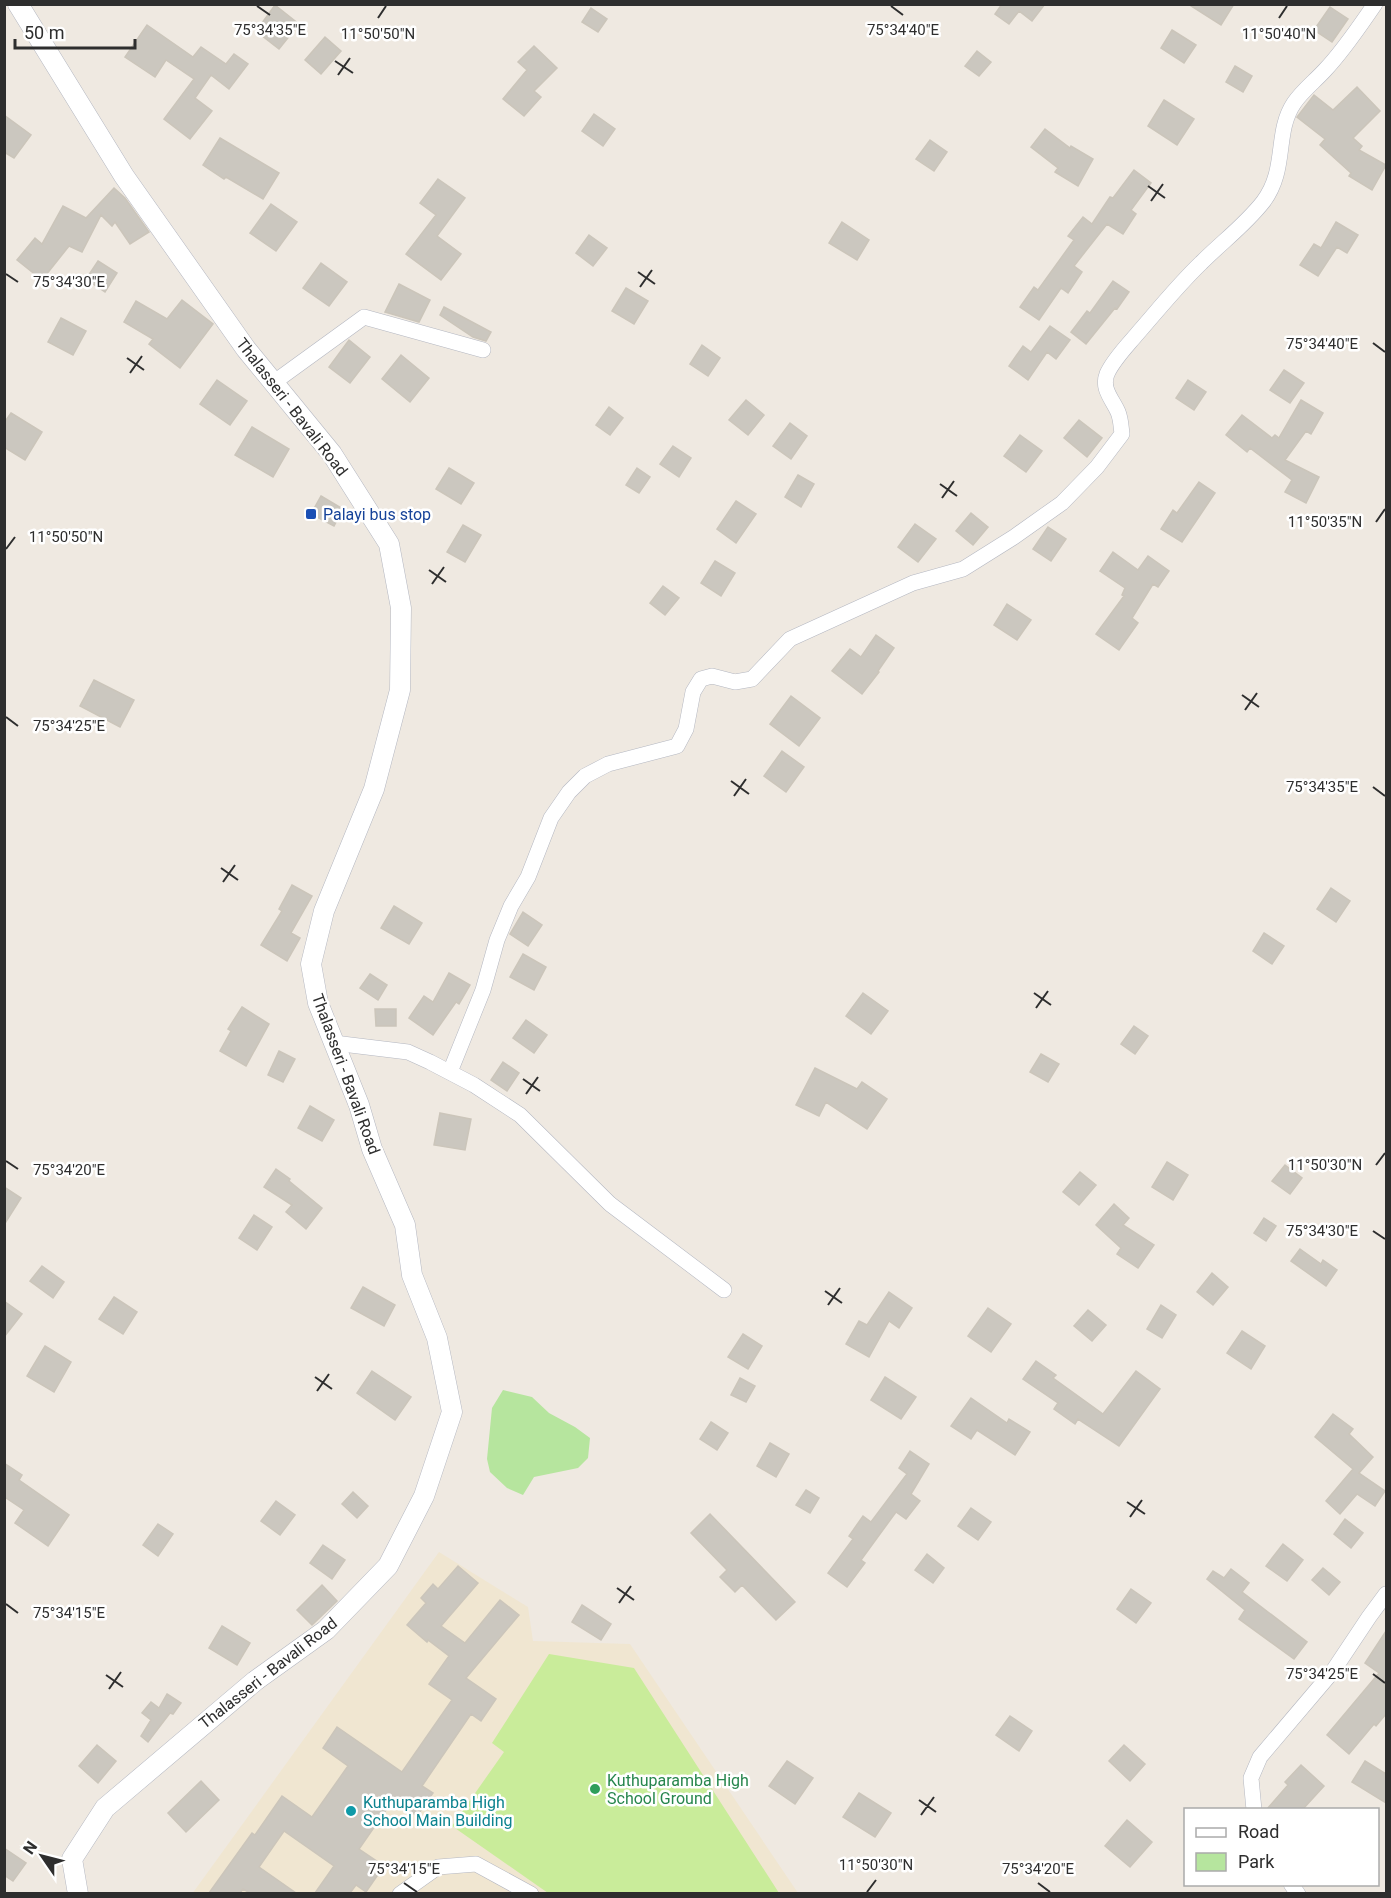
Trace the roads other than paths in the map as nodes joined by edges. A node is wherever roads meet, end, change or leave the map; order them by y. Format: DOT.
graph roads {
  1 [pos="18,4"];
  2 [pos="1375,4"];
  3 [pos="483,350"];
  4 [pos="273,382"];
  5 [pos="334,1043"];
  6 [pos="450,1072"];
  7 [pos="723,1290"];
  8 [pos="1386,1594"];
  9 [pos="1254,1808"];
  10 [pos="78,1893"];
  11 [pos="400,1893"];
  12 [pos="531,1893"];
  1 -- 4 [label="main road, Thalasseri - Bavali Road"];
  2 -- 6 [label="street"];
  3 -- 4 [label="street"];
  4 -- 5 [label="main road, Thalasseri - Bavali Road"];
  5 -- 6 [label="street"];
  5 -- 10 [label="main road, Thalasseri - Bavali Road"];
  6 -- 7 [label="street"];
  8 -- 9 [label="street"];
  11 -- 12 [label="street"];
}
